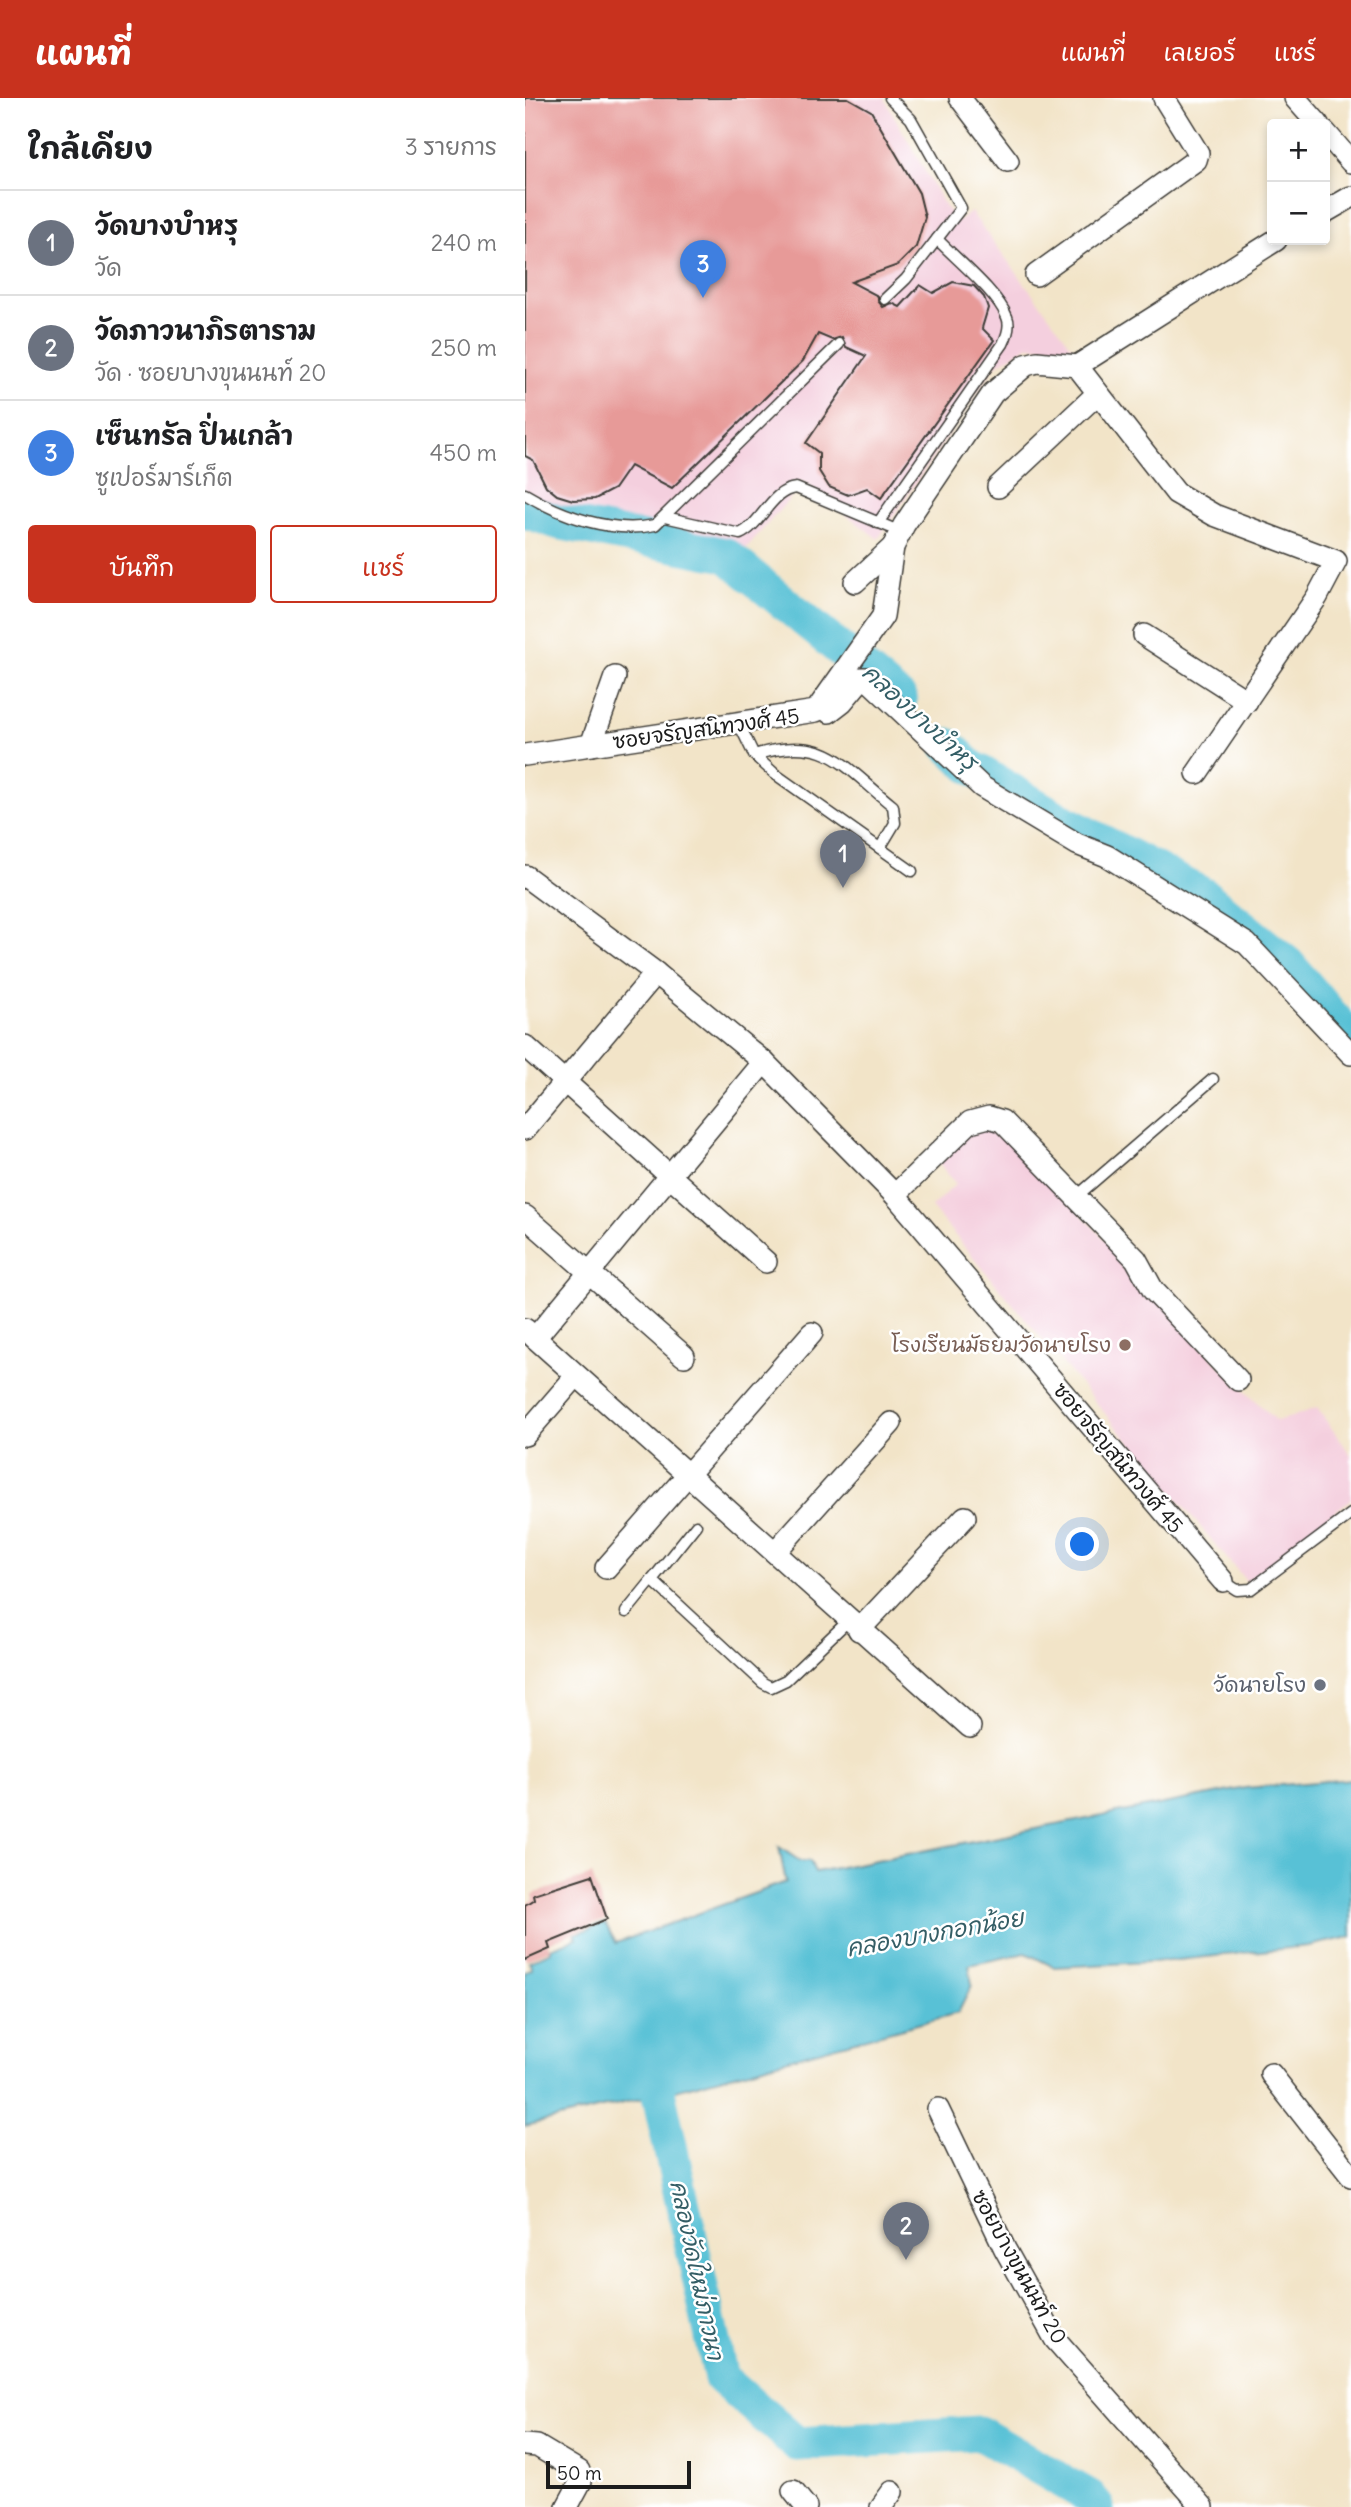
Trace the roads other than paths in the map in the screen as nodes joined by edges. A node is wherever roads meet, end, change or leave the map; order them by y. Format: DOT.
graph roads {
  1 [pos="890,98"];
  2 [pos="960,98"];
  3 [pos="1164,98"];
  4 [pos="1295,98"];
  5 [pos="1314,119"];
  6 [pos="1330,138"];
  7 [pos="1008,161"];
  8 [pos="1351,162"];
  9 [pos="1351,197"];
  10 [pos="1330,209"];
  11 [pos="937,239"];
  12 [pos="1268,245"];
  13 [pos="1036,275"];
  14 [pos="885,299"];
  15 [pos="839,344"];
  16 [pos="1077,366"];
  17 [pos="1097,394"];
  18 [pos="998,487"];
  19 [pos="525,494"];
  20 [pos="665,517"];
  21 [pos="878,523"];
  22 [pos="897,540"];
  23 [pos="855,582"];
  24 [pos="1144,635"];
  25 [pos="615,677"];
  26 [pos="1247,701"];
  27 [pos="819,709"];
  28 [pos="739,724"];
  29 [pos="591,745"];
  30 [pos="526,754"];
  31 [pos="754,755"];
  32 [pos="1197,773"];
  33 [pos="880,848"];
  34 [pos="912,871"];
  35 [pos="525,876"];
  36 [pos="656,973"];
  37 [pos="525,1046"];
  38 [pos="1351,1054"];
  39 [pos="764,1062"];
  40 [pos="1213,1079"];
  41 [pos="565,1082"];
  42 [pos="525,1129"];
  43 [pos="670,1177"];
  44 [pos="895,1195"];
  45 [pos="1077,1196"];
  46 [pos="525,1216"];
  47 [pos="766,1262"];
  48 [pos="590,1273"];
  49 [pos="812,1333"];
  50 [pos="530,1334"];
  51 [pos="684,1356"];
  52 [pos="576,1376"];
  53 [pos="1238,1380"];
  54 [pos="891,1423"];
  55 [pos="525,1435"];
  56 [pos="688,1476"];
  57 [pos="1351,1514"];
  58 [pos="965,1517"];
  59 [pos="696,1525"];
  60 [pos="775,1552"];
  61 [pos="606,1568"];
  62 [pos="652,1580"];
  63 [pos="1223,1581"];
  64 [pos="626,1612"];
  65 [pos="854,1625"];
  66 [pos="970,1727"];
  67 [pos="1271,2074"];
  68 [pos="938,2109"];
  69 [pos="1351,2176"];
  70 [pos="525,2445"];
  71 [pos="567,2507"];
  72 [pos="1203,2507"];
  1 -- 11 [label="lane"];
  2 -- 7 [label="street"];
  3 -- 13 [label="street"];
  4 -- 5 [label="street"];
  6 -- 8 [label="street"];
  9 -- 10 [label="street"];
  11 -- 14 [label="lane"];
  11 -- 21 [label="lane"];
  12 -- 16 [label="street"];
  15 -- 20 [label="lane"];
  16 -- 17 [label="street"];
  16 -- 22 [label="street, ซอยจรัญสนิทวงศ์ 45"];
  17 -- 18 [label="street"];
  17 -- 26 [label="street"];
  19 -- 20 [label="lane"];
  20 -- 21 [label="lane"];
  21 -- 22 [label="lane"];
  22 -- 23 [label="street"];
  22 -- 27 [label="street, ซอยจรัญสนิทวงศ์ 45"];
  24 -- 26 [label="street"];
  25 -- 29 [label="street"];
  26 -- 32 [label="street"];
  27 -- 28 [label="street, ซอยจรัญสนิทวงศ์ 45"];
  27 -- 38 [label="street"];
  28 -- 29 [label="street, ซอยจรัญสนิทวงศ์ 45"];
  28 -- 31 [label="lane"];
  29 -- 30 [label="street, ซอยจรัญสนิทวงศ์ 45"];
  31 -- 33 [label="lane"];
  31 -- 33 [label="lane"];
  33 -- 34 [label="lane"];
  35 -- 36 [label="street, ซอยจรัญสนิทวงศ์ 45"];
  36 -- 39 [label="street, ซอยจรัญสนิทวงศ์ 45"];
  36 -- 41 [label="street"];
  37 -- 41 [label="street"];
  39 -- 43 [label="street"];
  39 -- 44 [label="street, ซอยจรัญสนิทวงศ์ 45"];
  40 -- 45 [label="lane"];
  41 -- 42 [label="street"];
  41 -- 43 [label="street"];
  43 -- 47 [label="street"];
  43 -- 48 [label="street"];
  44 -- 45 [label="street"];
  44 -- 63 [label="street, ซอยจรัญสนิทวงศ์ 45"];
  45 -- 53 [label="street"];
  46 -- 48 [label="street"];
  48 -- 50 [label="street"];
  48 -- 51 [label="street"];
  49 -- 56 [label="street"];
  50 -- 52 [label="street"];
  52 -- 55 [label="street"];
  52 -- 56 [label="street"];
  54 -- 60 [label="street"];
  56 -- 60 [label="street"];
  56 -- 61 [label="street"];
  57 -- 63 [label="lane"];
  58 -- 65 [label="street"];
  59 -- 62 [label="lane"];
  60 -- 65 [label="street"];
  62 -- 64 [label="lane"];
  62 -- 65 [label="lane"];
  65 -- 66 [label="street"];
  67 -- 69 [label="street"];
  68 -- 72 [label="street, ซอยบางขุนนนท์ 20"];
  70 -- 71 [label="street"];
}
